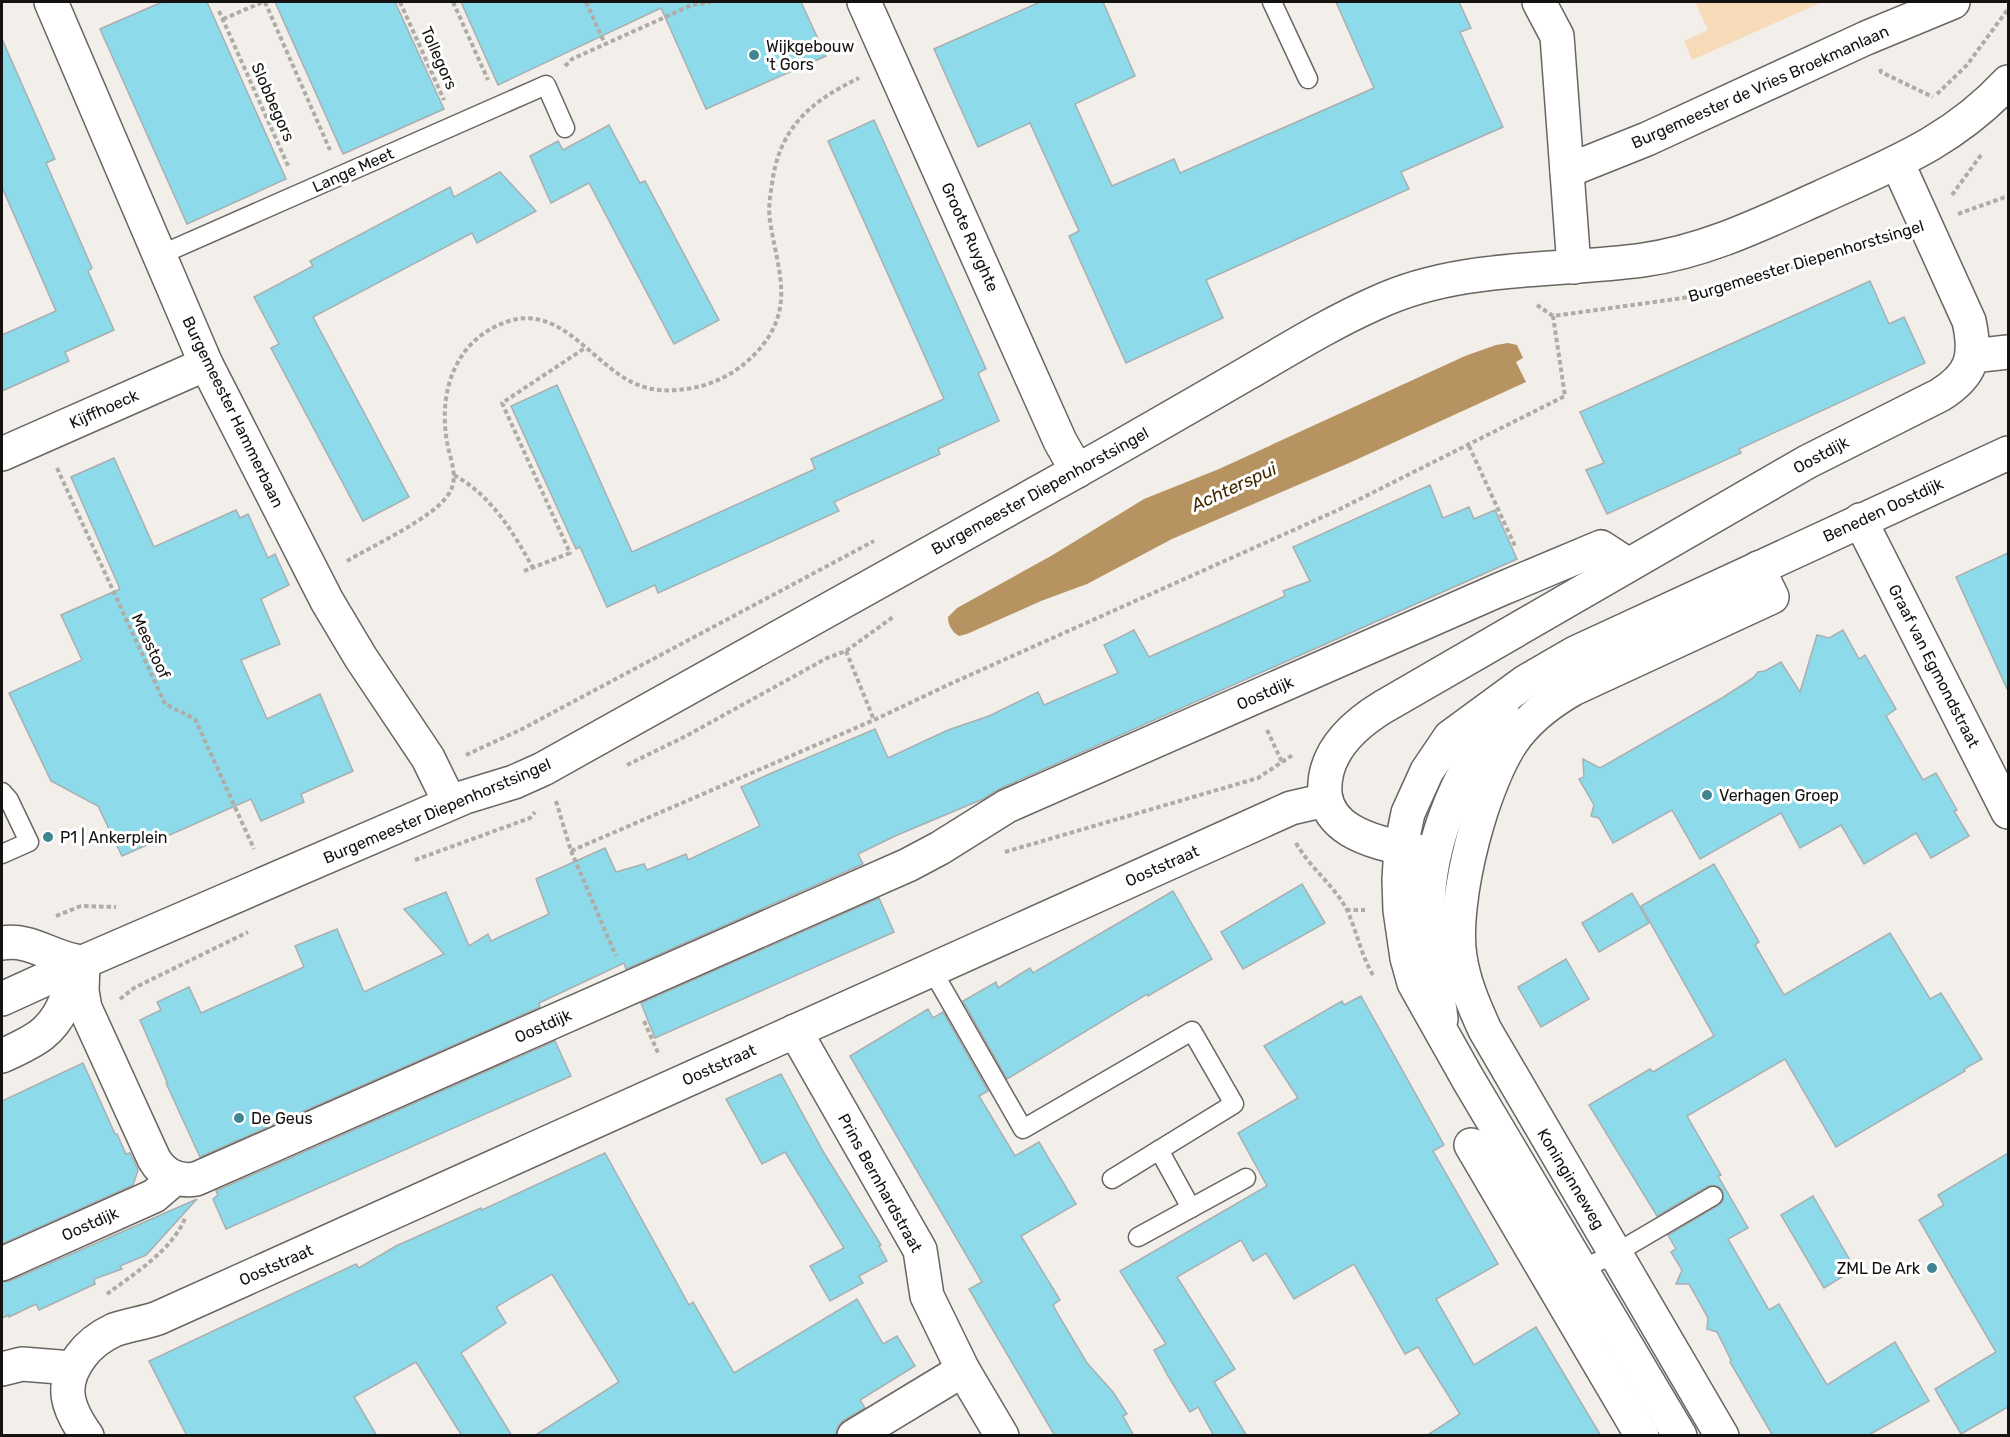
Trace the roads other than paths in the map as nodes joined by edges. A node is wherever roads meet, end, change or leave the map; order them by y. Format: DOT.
graph roads {
  1 [pos="51,2"];
  2 [pos="864,2"];
  3 [pos="1272,2"];
  4 [pos="1539,2"];
  5 [pos="1953,2"];
  6 [pos="1308,80"];
  7 [pos="2008,82"];
  8 [pos="565,128"];
  9 [pos="1897,162"];
  10 [pos="1567,171"];
  11 [pos="160,255"];
  12 [pos="1574,267"];
  13 [pos="2008,352"];
  14 [pos="1972,356"];
  15 [pos="206,364"];
  16 [pos="2008,453"];
  17 [pos="2,454"];
  18 [pos="1077,471"];
  19 [pos="1860,520"];
  20 [pos="1628,564"];
  21 [pos="1589,664"];
  22 [pos="1510,693"];
  23 [pos="2,792"];
  24 [pos="1326,800"];
  25 [pos="450,803"];
  26 [pos="2008,812"];
  27 [pos="1401,847"];
  28 [pos="2,854"];
  29 [pos="1434,855"];
  30 [pos="1459,909"];
  31 [pos="2,943"];
  32 [pos="83,962"];
  33 [pos="932,970"];
  34 [pos="2,999"];
  35 [pos="1442,1029"];
  36 [pos="795,1031"];
  37 [pos="2,1056"];
  38 [pos="1531,1111"];
  39 [pos="1485,1137"];
  40 [pos="1160,1150"];
  41 [pos="1246,1178"];
  42 [pos="180,1179"];
  43 [pos="1112,1179"];
  44 [pos="1713,1196"];
  45 [pos="1191,1208"];
  46 [pos="1138,1237"];
  47 [pos="1615,1253"];
  48 [pos="2,1264"];
  49 [pos="1567,1276"];
  50 [pos="1614,1356"];
  51 [pos="72,1368"];
  52 [pos="2,1369"];
  53 [pos="963,1370"];
  54 [pos="1653,1391"];
  55 [pos="1626,1407"];
  56 [pos="87,1436"];
  57 [pos="854,1436"];
  58 [pos="1002,1436"];
  59 [pos="1642,1436"];
  60 [pos="1680,1436"];
  61 [pos="1722,1436"];
  1 -- 11 [label="street, Burgemeester Hammerbaan"];
  2 -- 18 [label="street, Groote Ruyghte"];
  3 -- 6 [label="lane"];
  4 -- 10 [label="street"];
  5 -- 10 [label="street, Burgemeester de Vries Broekmanlaan"];
  7 -- 9 [label="street, Burgemeester Diepenhorstsingel"];
  8 -- 11 [label="lane, Lange Meet"];
  9 -- 12 [label="street, Burgemeester Diepenhorstsingel"];
  9 -- 14 [label="street"];
  10 -- 12 [label="street"];
  11 -- 15 [label="street, Burgemeester Hammerbaan"];
  12 -- 18 [label="street, Burgemeester Diepenhorstsingel"];
  13 -- 14 [label="street"];
  14 -- 20 [label="street, Oostdijk"];
  15 -- 17 [label="street, Kijffhoeck"];
  15 -- 25 [label="street, Burgemeester Hammerbaan"];
  16 -- 19 [label="street, Beneden Oostdijk"];
  18 -- 25 [label="street, Burgemeester Diepenhorstsingel"];
  19 -- 21 [label="street, Beneden Oostdijk"];
  19 -- 26 [label="street, Graaf van Egmondstraat"];
  20 -- 24 [label="street, Oostdijk"];
  20 -- 42 [label="street, Oostdijk"];
  21 -- 22 [label="street, Beneden Oostdijk"];
  21 -- 30 [label="street, Beneden Oostdijk"];
  22 -- 27 [label="street, Beneden Oostdijk"];
  22 -- 29 [label="street, Beneden Oostdijk"];
  23 -- 28 [label="lane"];
  24 -- 27 [label="street"];
  24 -- 33 [label="street, Ooststraat"];
  25 -- 32 [label="street, Burgemeester Diepenhorstsingel"];
  27 -- 29 [label="street"];
  27 -- 35 [label="street"];
  29 -- 35 [label="street"];
  30 -- 38 [label="street, Koninginneweg"];
  31 -- 32 [label="street"];
  32 -- 34 [label="street, Burgemeester Diepenhorstsingel"];
  32 -- 37 [label="street"];
  32 -- 42 [label="street"];
  33 -- 36 [label="street, Ooststraat"];
  33 -- 40 [label="lane"];
  35 -- 39 [label="street"];
  36 -- 51 [label="street, Ooststraat"];
  36 -- 53 [label="street, Prins Bernhardstraat"];
  38 -- 39 [label="lane"];
  38 -- 47 [label="street, Koninginneweg"];
  39 -- 49 [label="street"];
  40 -- 43 [label="lane"];
  40 -- 45 [label="lane"];
  41 -- 45 [label="lane"];
  42 -- 48 [label="street, Oostdijk"];
  44 -- 47 [label="lane"];
  45 -- 46 [label="lane"];
  47 -- 49 [label="lane"];
  47 -- 61 [label="street, Koninginneweg"];
  49 -- 50 [label="street"];
  50 -- 54 [label="street"];
  50 -- 55 [label="street"];
  51 -- 52 [label="street"];
  51 -- 56 [label="street"];
  53 -- 57 [label="street"];
  53 -- 58 [label="street, Prins Bernhardstraat"];
  54 -- 55 [label="lane"];
  54 -- 60 [label="street"];
  55 -- 59 [label="street"];
}
